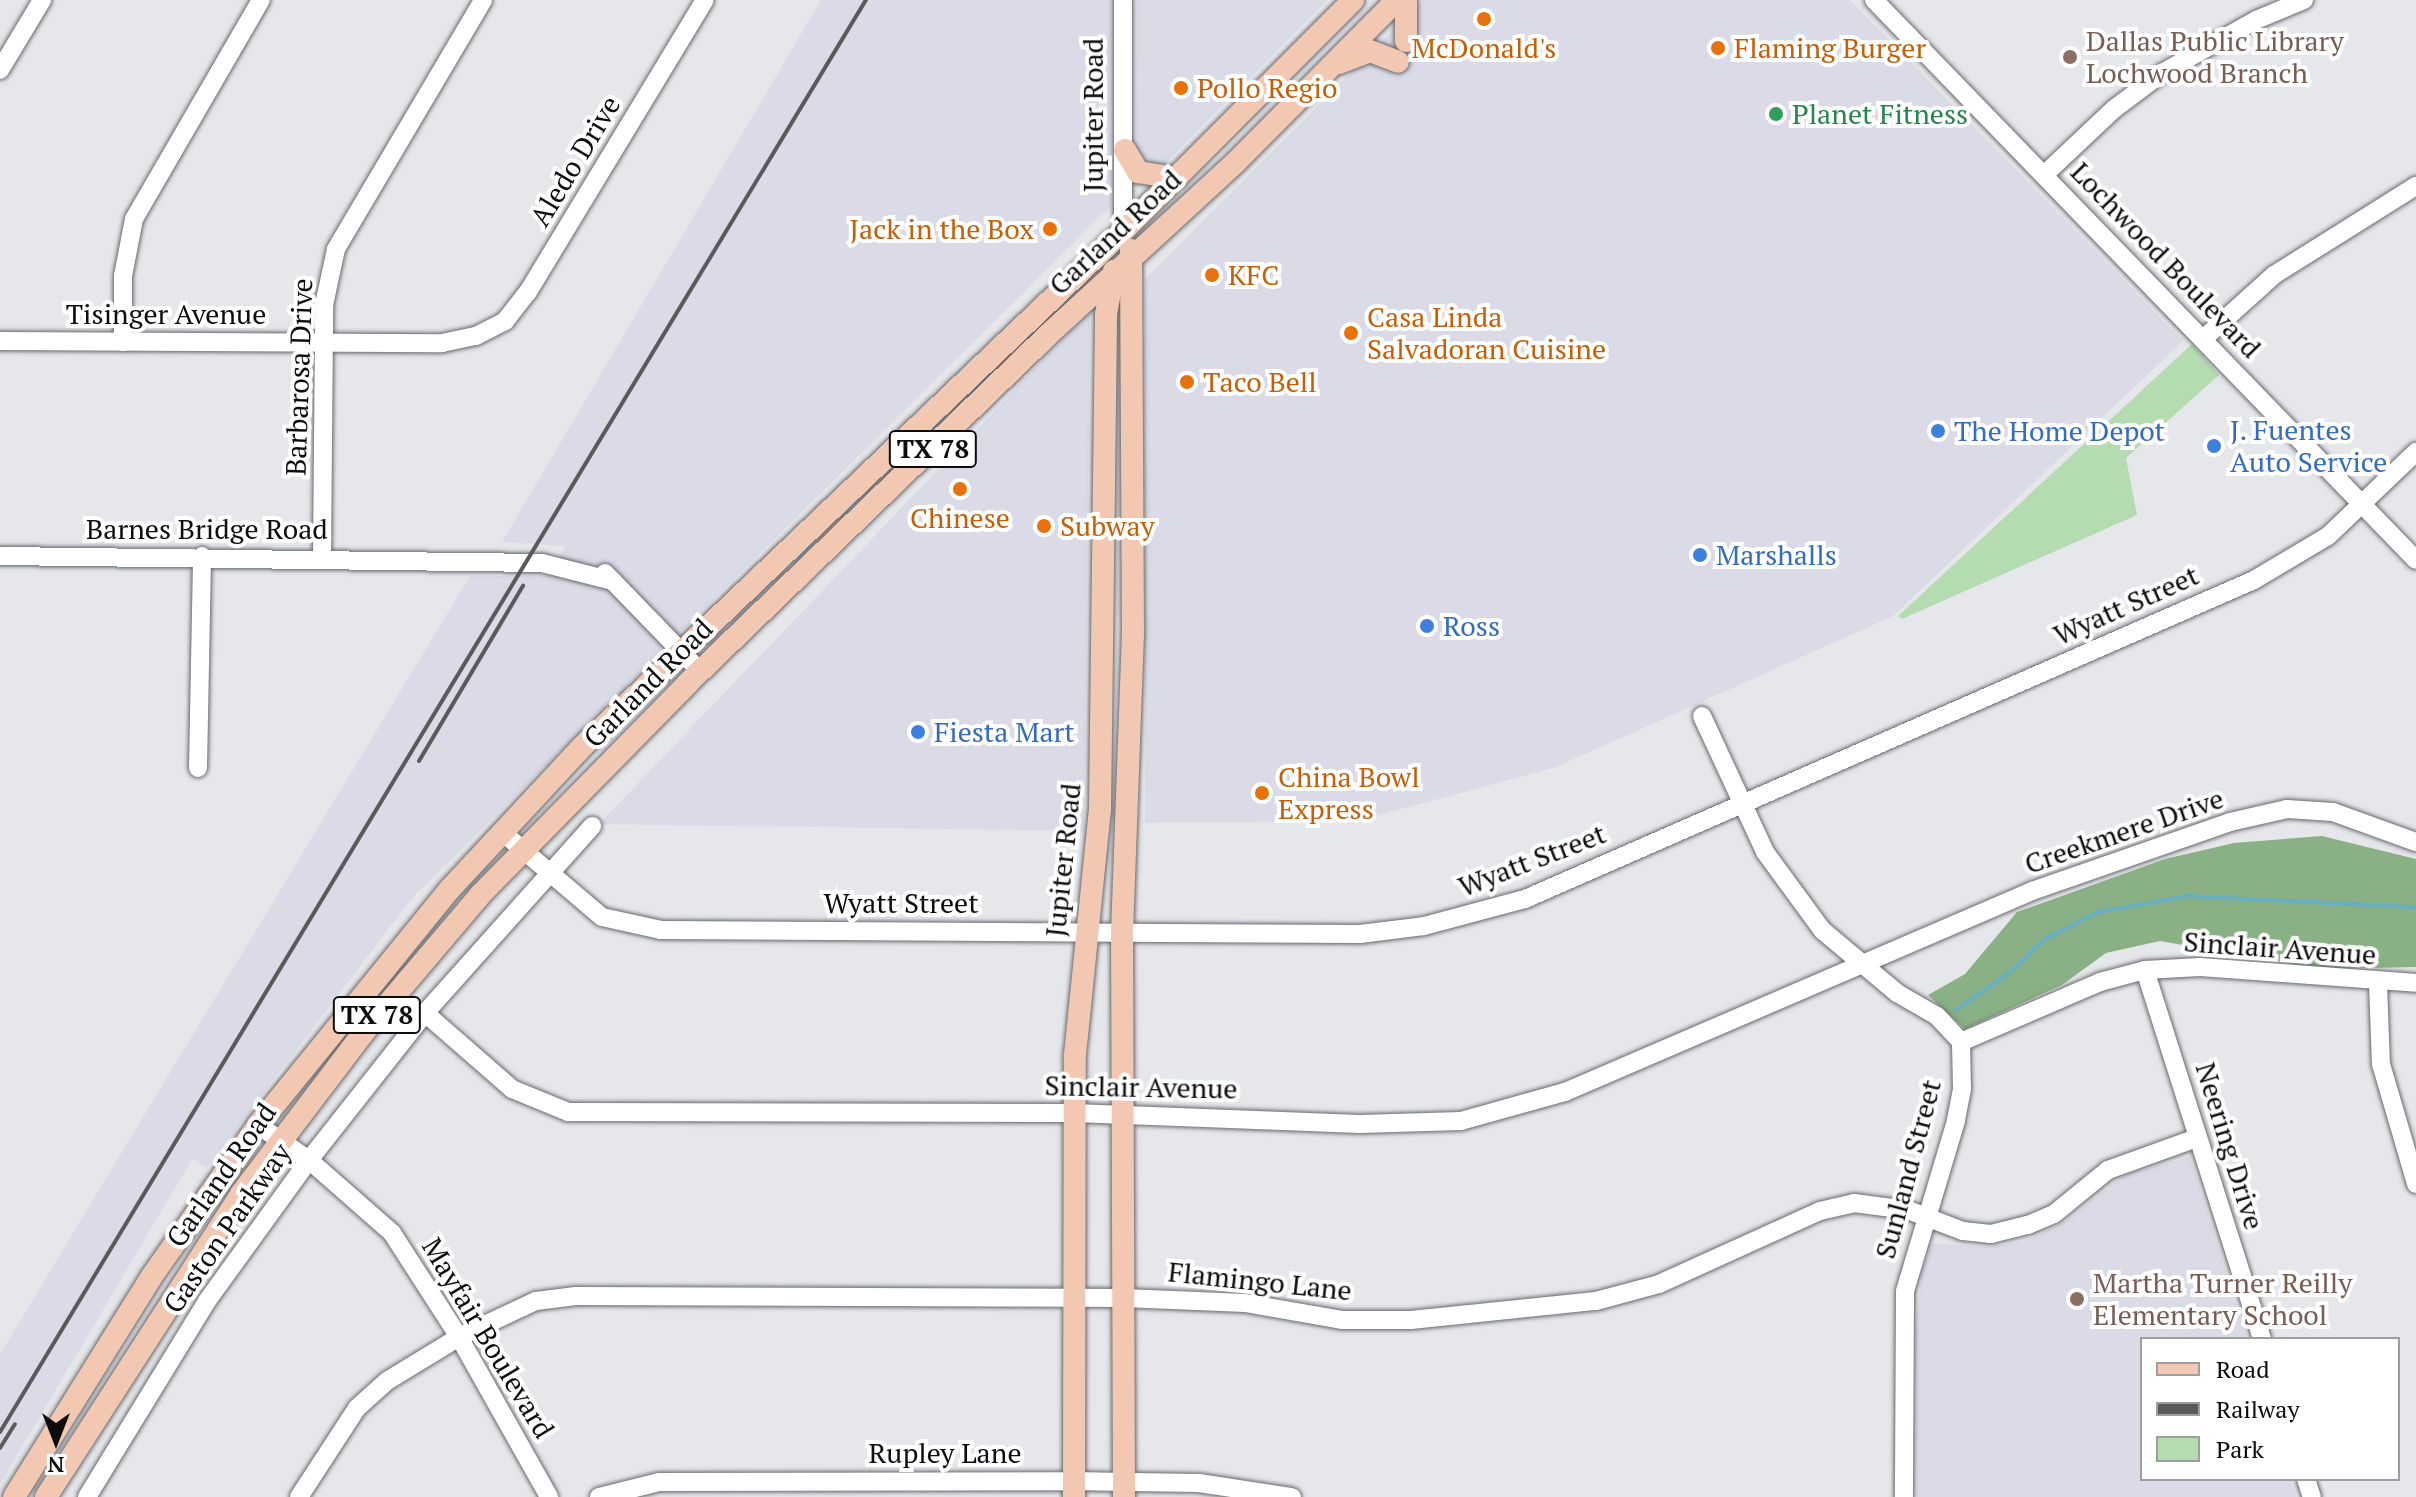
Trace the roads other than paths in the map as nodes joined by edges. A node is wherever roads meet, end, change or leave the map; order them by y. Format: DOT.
graph roads {
  1 [pos="42,0"];
  2 [pos="261,0"];
  3 [pos="483,0"];
  4 [pos="705,0"];
  5 [pos="1123,0"];
  6 [pos="1353,0"];
  7 [pos="1397,0"];
  8 [pos="1406,0"];
  9 [pos="2304,0"];
  10 [pos="1882,3"];
  11 [pos="0,70"];
  12 [pos="1321,73"];
  13 [pos="1125,150"];
  14 [pos="2044,175"];
  15 [pos="1177,178"];
  16 [pos="2416,186"];
  17 [pos="1123,231"];
  18 [pos="1133,257"];
  19 [pos="1112,277"];
  20 [pos="476,336"];
  21 [pos="2203,339"];
  22 [pos="0,341"];
  23 [pos="123,342"];
  24 [pos="323,343"];
  25 [pos="934,407"];
  26 [pos="954,428"];
  27 [pos="2416,452"];
  28 [pos="1133,487"];
  29 [pos="1105,502"];
  30 [pos="2361,504"];
  31 [pos="795,541"];
  32 [pos="0,556"];
  33 [pos="202,556"];
  34 [pos="322,557"];
  35 [pos="2416,560"];
  36 [pos="817,562"];
  37 [pos="680,651"];
  38 [pos="700,671"];
  39 [pos="1702,716"];
  40 [pos="1130,749"];
  41 [pos="1102,756"];
  42 [pos="198,768"];
  43 [pos="1741,804"];
  44 [pos="592,826"];
  45 [pos="502,832"];
  46 [pos="2416,842"];
  47 [pos="522,852"];
  48 [pos="548,874"];
  49 [pos="1085,932"];
  50 [pos="1122,933"];
  51 [pos="1858,963"];
  52 [pos="2145,970"];
  53 [pos="2416,983"];
  54 [pos="2378,984"];
  55 [pos="425,1013"];
  56 [pos="1961,1042"];
  57 [pos="1074,1113"];
  58 [pos="1125,1115"];
  59 [pos="258,1125"];
  60 [pos="2197,1138"];
  61 [pos="281,1141"];
  62 [pos="309,1160"];
  63 [pos="2416,1184"];
  64 [pos="1924,1218"];
  65 [pos="1074,1298"];
  66 [pos="1124,1298"];
  67 [pos="459,1337"];
  68 [pos="2261,1337"];
  69 [pos="71,1403"];
  70 [pos="94,1418"];
  71 [pos="1074,1489"];
  72 [pos="1124,1489"];
  73 [pos="14,1497"];
  74 [pos="46,1497"];
  75 [pos="87,1497"];
  76 [pos="299,1497"];
  77 [pos="549,1497"];
  78 [pos="599,1497"];
  79 [pos="1292,1497"];
  80 [pos="1904,1497"];
  1 -- 11 [label="street"];
  2 -- 23 [label="street"];
  3 -- 24 [label="street, Barbarosa Drive"];
  4 -- 20 [label="street, Aledo Drive"];
  5 -- 13 [label="street, Jupiter Road"];
  6 -- 15 [label="main road, Garland Road / TX 78"];
  7 -- 12 [label="main road, Garland Road / TX 78"];
  8 -- 12 [label="main road"];
  9 -- 14 [label="street"];
  10 -- 14 [label="street, Lochwood Boulevard"];
  12 -- 18 [label="main road, Garland Road / TX 78"];
  13 -- 15 [label="main road"];
  13 -- 17 [label="street, Jupiter Road"];
  14 -- 21 [label="street, Lochwood Boulevard"];
  15 -- 17 [label="main road, Garland Road / TX 78"];
  16 -- 21 [label="street"];
  17 -- 18 [label="main road, Jupiter Road"];
  17 -- 19 [label="main road, Jupiter Road"];
  17 -- 25 [label="main road, Garland Road / TX 78"];
  18 -- 19 [label="main road, Garland Road / TX 78"];
  18 -- 28 [label="main road, Jupiter Road"];
  19 -- 26 [label="main road, Garland Road / TX 78"];
  19 -- 29 [label="main road, Jupiter Road"];
  20 -- 24 [label="street, Tisinger Avenue"];
  21 -- 30 [label="street, Lochwood Boulevard"];
  22 -- 23 [label="street, Tisinger Avenue"];
  23 -- 24 [label="street, Tisinger Avenue"];
  24 -- 34 [label="street, Barbarosa Drive"];
  25 -- 26 [label="main road"];
  25 -- 31 [label="main road, Garland Road / TX 78"];
  26 -- 36 [label="main road, Garland Road / TX 78"];
  27 -- 30 [label="street, Wyatt Street"];
  28 -- 29 [label="main road"];
  28 -- 40 [label="main road, Jupiter Road"];
  29 -- 41 [label="main road, Jupiter Road"];
  30 -- 35 [label="street, Lochwood Boulevard"];
  30 -- 43 [label="street, Wyatt Street"];
  31 -- 36 [label="main road"];
  31 -- 37 [label="main road, Garland Road / TX 78"];
  32 -- 33 [label="street, Barnes Bridge Road"];
  33 -- 34 [label="street, Barnes Bridge Road"];
  33 -- 42 [label="street"];
  34 -- 37 [label="street, Barnes Bridge Road"];
  36 -- 38 [label="main road, Garland Road / TX 78"];
  37 -- 38 [label="street, Barnes Bridge Road"];
  37 -- 45 [label="main road, Garland Road / TX 78"];
  38 -- 47 [label="main road, Garland Road / TX 78"];
  39 -- 43 [label="street"];
  40 -- 41 [label="main road"];
  40 -- 50 [label="main road, Jupiter Road"];
  41 -- 49 [label="main road, Jupiter Road"];
  43 -- 50 [label="street, Wyatt Street"];
  43 -- 51 [label="street"];
  44 -- 48 [label="street, Gaston Parkway"];
  45 -- 47 [label="street, Wyatt Street"];
  45 -- 59 [label="main road, Garland Road / TX 78"];
  46 -- 51 [label="street, Creekmere Drive"];
  47 -- 48 [label="street, Wyatt Street"];
  47 -- 61 [label="main road, Garland Road / TX 78"];
  48 -- 49 [label="street, Wyatt Street"];
  48 -- 55 [label="street, Gaston Parkway"];
  49 -- 50 [label="street, Wyatt Street"];
  49 -- 57 [label="main road, Jupiter Road"];
  50 -- 58 [label="main road, Jupiter Road"];
  51 -- 56 [label="street"];
  51 -- 58 [label="street, Sinclair Avenue"];
  52 -- 54 [label="street, Sinclair Avenue"];
  52 -- 56 [label="street, Sinclair Avenue"];
  52 -- 60 [label="street, Neering Drive"];
  53 -- 54 [label="street, Sinclair Avenue"];
  54 -- 63 [label="street"];
  55 -- 57 [label="street, Sinclair Avenue"];
  55 -- 62 [label="street, Gaston Parkway"];
  56 -- 64 [label="street, Sunland Street"];
  57 -- 58 [label="street, Sinclair Avenue"];
  57 -- 65 [label="main road, Jupiter Road"];
  58 -- 66 [label="main road, Jupiter Road"];
  59 -- 61 [label="street, Mayfair Boulevard"];
  59 -- 69 [label="main road, Garland Road / TX 78"];
  60 -- 64 [label="street, Flamingo Lane"];
  60 -- 68 [label="street, Neering Drive"];
  61 -- 62 [label="street, Mayfair Boulevard"];
  61 -- 70 [label="main road, Garland Road / TX 78"];
  62 -- 67 [label="street, Mayfair Boulevard"];
  62 -- 75 [label="street, Gaston Parkway"];
  64 -- 66 [label="street, Flamingo Lane"];
  64 -- 80 [label="street, Sunland Street"];
  65 -- 66 [label="street, Flamingo Lane"];
  65 -- 67 [label="street, Flamingo Lane"];
  65 -- 71 [label="main road, Jupiter Road"];
  66 -- 72 [label="main road, Jupiter Road"];
  67 -- 76 [label="street, Flamingo Lane"];
  67 -- 77 [label="street, Mayfair Boulevard"];
  69 -- 70 [label="main road"];
  69 -- 73 [label="main road, Garland Road / TX 78"];
  70 -- 74 [label="main road, Garland Road / TX 78"];
  71 -- 72 [label="street, Rupley Lane"];
  71 -- 78 [label="street, Rupley Lane"];
  72 -- 79 [label="street, Rupley Lane"];
}
